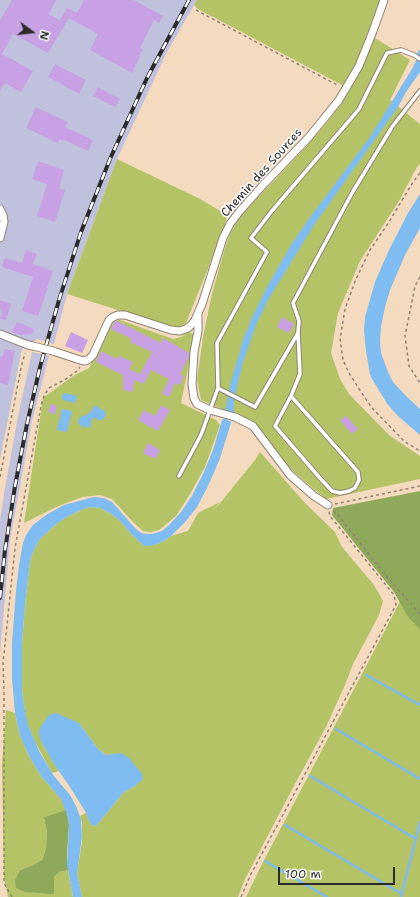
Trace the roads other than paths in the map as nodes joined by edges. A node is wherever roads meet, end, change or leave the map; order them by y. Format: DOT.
graph roads {
  1 [pos="384,0"];
  2 [pos="420,59"];
  3 [pos="420,91"];
  4 [pos="0,209"];
  5 [pos="0,238"];
  6 [pos="198,313"];
  7 [pos="298,332"];
  8 [pos="0,334"];
  9 [pos="218,388"];
  10 [pos="291,396"];
  11 [pos="210,410"];
  12 [pos="179,476"];
  13 [pos="328,505"];
  1 -- 6 [label="street, Chemin des Sources"];
  2 -- 9 [label="lane"];
  3 -- 7 [label="lane"];
  4 -- 5 [label="street"];
  6 -- 8 [label="street, Chemin des Sources, bridge"];
  6 -- 11 [label="street"];
  7 -- 9 [label="lane"];
  7 -- 10 [label="lane"];
  9 -- 11 [label="lane"];
  10 -- 10 [label="lane"];
  11 -- 12 [label="lane"];
  11 -- 13 [label="street"];
}
